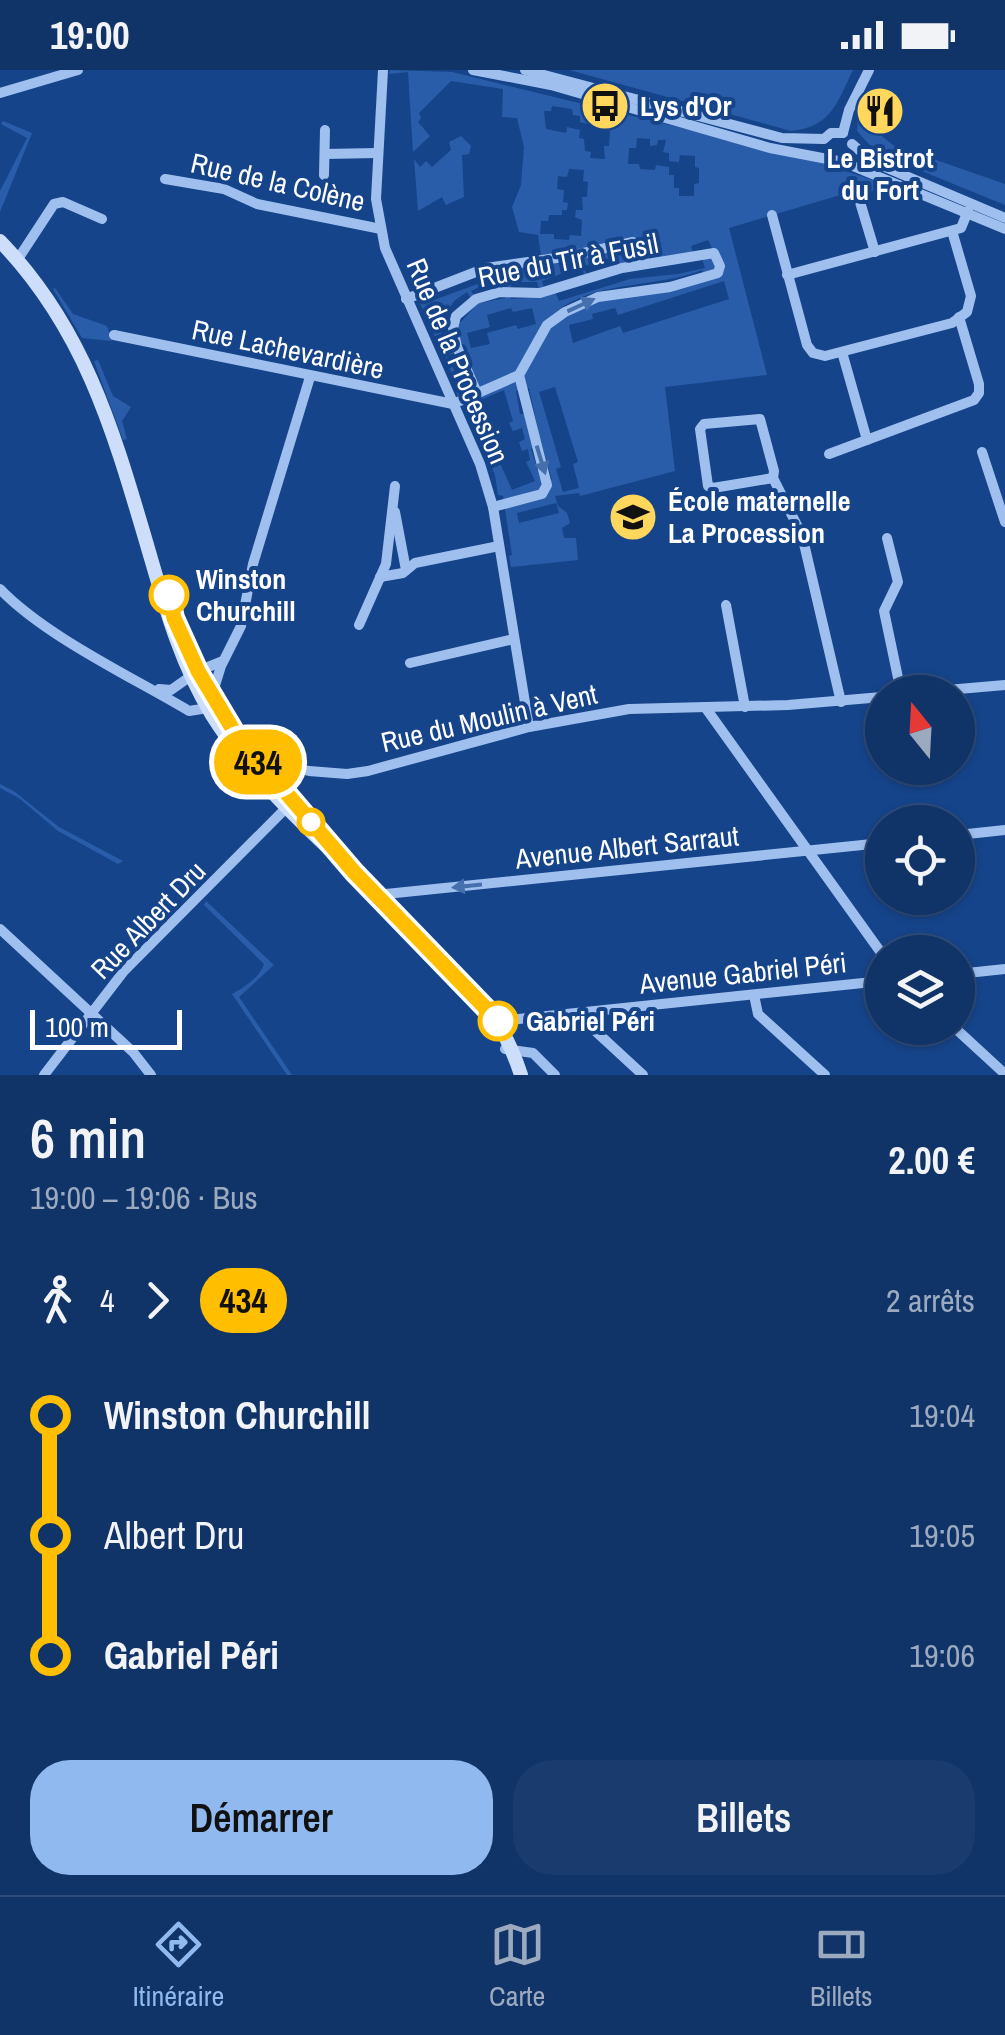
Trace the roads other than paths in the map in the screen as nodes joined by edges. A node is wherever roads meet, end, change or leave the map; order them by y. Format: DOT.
graph roads {
  1 [pos="78,70"];
  2 [pos="383,70"];
  3 [pos="473,70"];
  4 [pos="525,70"];
  5 [pos="870,70"];
  6 [pos="0,93"];
  7 [pos="325,130"];
  8 [pos="842,133"];
  9 [pos="824,139"];
  10 [pos="852,144"];
  11 [pos="324,154"];
  12 [pos="378,154"];
  13 [pos="829,160"];
  14 [pos="843,162"];
  15 [pos="324,175"];
  16 [pos="165,179"];
  17 [pos="860,202"];
  18 [pos="968,211"];
  19 [pos="772,215"];
  20 [pos="1005,218"];
  21 [pos="102,219"];
  22 [pos="381,229"];
  23 [pos="1005,229"];
  24 [pos="952,231"];
  25 [pos="0,241"];
  26 [pos="633,242"];
  27 [pos="875,252"];
  28 [pos="18,260"];
  29 [pos="787,275"];
  30 [pos="406,298"];
  31 [pos="959,318"];
  32 [pos="114,335"];
  33 [pos="842,352"];
  34 [pos="519,375"];
  35 [pos="310,377"];
  36 [pos="477,392"];
  37 [pos="453,404"];
  38 [pos="867,440"];
  39 [pos="982,452"];
  40 [pos="829,454"];
  41 [pos="773,478"];
  42 [pos="395,486"];
  43 [pos="393,502"];
  44 [pos="492,507"];
  45 [pos="1005,522"];
  46 [pos="887,538"];
  47 [pos="498,546"];
  48 [pos="406,570"];
  49 [pos="380,576"];
  50 [pos="0,590"];
  51 [pos="726,606"];
  52 [pos="359,625"];
  53 [pos="514,639"];
  54 [pos="224,660"];
  55 [pos="410,663"];
  56 [pos="897,675"];
  57 [pos="194,676"];
  58 [pos="1005,684"];
  59 [pos="975,687"];
  60 [pos="152,689"];
  61 [pos="865,699"];
  62 [pos="210,702"];
  63 [pos="841,702"];
  64 [pos="705,707"];
  65 [pos="745,707"];
  66 [pos="530,727"];
  67 [pos="256,766"];
  68 [pos="286,767"];
  69 [pos="268,779"];
  70 [pos="290,804"];
  71 [pos="1005,830"];
  72 [pos="975,833"];
  73 [pos="865,845"];
  74 [pos="808,850"];
  75 [pos="376,895"];
  76 [pos="0,929"];
  77 [pos="868,935"];
  78 [pos="1005,969"];
  79 [pos="975,972"];
  80 [pos="865,983"];
  81 [pos="754,995"];
  82 [pos="587,1013"];
  83 [pos="92,1014"];
  84 [pos="494,1023"];
  85 [pos="973,1045"];
  86 [pos="508,1049"];
  87 [pos="1005,1074"];
  88 [pos="44,1075"];
  89 [pos="151,1075"];
  90 [pos="518,1075"];
  91 [pos="555,1075"];
  92 [pos="643,1075"];
  93 [pos="825,1075"];
  1 -- 6 [label="street"];
  2 -- 12 [label="street, Rue de la Procession"];
  3 -- 13 [label="street"];
  4 -- 9 [label="street"];
  5 -- 8 [label="street"];
  7 -- 11 [label="street"];
  8 -- 9 [label="street"];
  8 -- 10 [label="street"];
  9 -- 13 [label="street"];
  10 -- 14 [label="street"];
  10 -- 20 [label="street"];
  11 -- 12 [label="street"];
  11 -- 15 [label="street"];
  12 -- 22 [label="street, Rue de la Procession"];
  13 -- 14 [label="street"];
  14 -- 18 [label="street"];
  16 -- 22 [label="street, Rue de la Colène"];
  17 -- 27 [label="street"];
  18 -- 23 [label="street"];
  18 -- 24 [label="street"];
  19 -- 29 [label="street"];
  21 -- 28 [label="street"];
  22 -- 30 [label="street, Rue de la Procession"];
  24 -- 27 [label="street"];
  24 -- 31 [label="street"];
  25 -- 28 [label="street"];
  26 -- 30 [label="street"];
  27 -- 29 [label="street"];
  28 -- 57 [label="street"];
  29 -- 33 [label="street"];
  30 -- 37 [label="street, Rue de la Procession"];
  31 -- 33 [label="street"];
  31 -- 38 [label="street"];
  32 -- 35 [label="street, Rue Lachevardière"];
  33 -- 38 [label="street"];
  34 -- 36 [label="street"];
  34 -- 36 [label="street, Rue du Tir à Fusil, one-way"];
  34 -- 44 [label="street, one-way"];
  35 -- 37 [label="street, Rue Lachevardière"];
  35 -- 54 [label="street"];
  36 -- 37 [label="street"];
  37 -- 44 [label="street, Rue de la Procession"];
  38 -- 40 [label="street"];
  39 -- 45 [label="street"];
  41 -- 41 [label="street"];
  41 -- 63 [label="street"];
  42 -- 43 [label="street"];
  43 -- 48 [label="street"];
  43 -- 49 [label="street"];
  44 -- 47 [label="street, Rue de la Procession"];
  46 -- 56 [label="street"];
  47 -- 48 [label="street"];
  47 -- 53 [label="street, Rue de la Procession"];
  48 -- 49 [label="street"];
  49 -- 52 [label="street"];
  50 -- 60 [label="street"];
  51 -- 65 [label="street"];
  53 -- 55 [label="street"];
  53 -- 66 [label="street, Rue de la Procession"];
  54 -- 57 [label="street"];
  54 -- 62 [label="street"];
  57 -- 60 [label="street"];
  57 -- 62 [label="street"];
  58 -- 59 [label="street"];
  60 -- 62 [label="street"];
  61 -- 63 [label="street, Rue du Moulin à Vent"];
  62 -- 67 [label="street"];
  63 -- 65 [label="street, Rue du Moulin à Vent"];
  64 -- 65 [label="street, Rue du Moulin à Vent"];
  64 -- 66 [label="street, Rue du Moulin à Vent"];
  64 -- 74 [label="street"];
  66 -- 68 [label="street, Rue du Moulin à Vent"];
  67 -- 68 [label="street, Rue du Moulin à Vent"];
  67 -- 69 [label="street"];
  68 -- 69 [label="street"];
  69 -- 70 [label="street"];
  70 -- 75 [label="street"];
  70 -- 83 [label="street, Rue Albert Dru"];
  71 -- 72 [label="street"];
  73 -- 74 [label="street, Avenue Albert Sarraut"];
  74 -- 75 [label="street, Avenue Albert Sarraut, one-way"];
  74 -- 77 [label="street"];
  75 -- 84 [label="street"];
  76 -- 83 [label="street"];
  78 -- 79 [label="street"];
  80 -- 81 [label="street, Avenue Gabriel Péri"];
  81 -- 82 [label="street, Avenue Gabriel Péri"];
  81 -- 93 [label="street"];
  82 -- 84 [label="street, Avenue Gabriel Péri"];
  82 -- 92 [label="street"];
  83 -- 88 [label="street, Rue Albert Dru"];
  83 -- 89 [label="street"];
  84 -- 86 [label="street"];
  85 -- 87 [label="street"];
  86 -- 90 [label="street"];
  86 -- 91 [label="street"];
}
